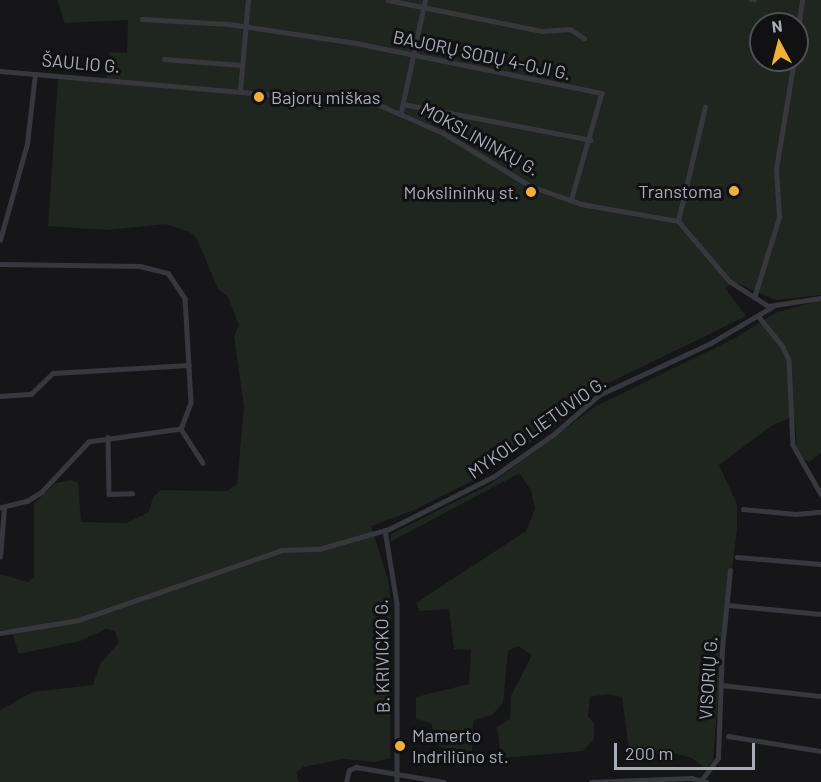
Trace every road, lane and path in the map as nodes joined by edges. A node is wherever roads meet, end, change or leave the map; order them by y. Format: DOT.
graph roads {
  1 [pos="248,0"];
  2 [pos="388,0"];
  3 [pos="425,0"];
  4 [pos="424,6"];
  5 [pos="142,19"];
  6 [pos="246,26"];
  7 [pos="584,38"];
  8 [pos="414,54"];
  9 [pos="164,59"];
  10 [pos="242,65"];
  11 [pos="0,71"];
  12 [pos="792,72"];
  13 [pos="35,74"];
  14 [pos="160,85"];
  15 [pos="240,91"];
  16 [pos="403,104"];
  17 [pos="705,107"];
  18 [pos="401,112"];
  19 [pos="591,140"];
  20 [pos="571,201"];
  21 [pos="678,221"];
  22 [pos="0,240"];
  23 [pos="0,264"];
  24 [pos="754,298"];
  25 [pos="821,298"];
  26 [pos="772,307"];
  27 [pos="759,317"];
  28 [pos="189,364"];
  29 [pos="0,396"];
  30 [pos="181,429"];
  31 [pos="108,437"];
  32 [pos="203,463"];
  33 [pos="132,493"];
  34 [pos="821,494"];
  35 [pos="2,507"];
  36 [pos="743,508"];
  37 [pos="821,512"];
  38 [pos="385,530"];
  39 [pos="0,556"];
  40 [pos="737,557"];
  41 [pos="821,564"];
  42 [pos="730,570"];
  43 [pos="728,605"];
  44 [pos="821,614"];
  45 [pos="0,633"];
  46 [pos="721,685"];
  47 [pos="821,696"];
  48 [pos="728,736"];
  49 [pos="821,752"];
  50 [pos="397,771"];
  51 [pos="346,782"];
  52 [pos="397,782"];
  53 [pos="444,782"];
  54 [pos="591,782"];
  55 [pos="700,782"];
  56 [pos="706,782"];
  1 -- 6 [label="street"];
  2 -- 4 [label="street"];
  3 -- 4 [label="street"];
  4 -- 7 [label="street"];
  4 -- 8 [label="street"];
  5 -- 6 [label="street, BAJORŲ SODŲ 4-OJI G."];
  6 -- 8 [label="street, BAJORŲ SODŲ 4-OJI G."];
  6 -- 10 [label="street"];
  8 -- 16 [label="street"];
  8 -- 19 [label="street, BAJORŲ SODŲ 4-OJI G."];
  9 -- 10 [label="street"];
  10 -- 15 [label="street"];
  11 -- 13 [label="street, ŠAULIO G."];
  12 -- 24 [label="street"];
  13 -- 14 [label="street, ŠAULIO G."];
  13 -- 22 [label="street"];
  14 -- 15 [label="street, MOKSLININKŲ G."];
  15 -- 18 [label="street, MOKSLININKŲ G."];
  16 -- 18 [label="street"];
  16 -- 19 [label="street"];
  17 -- 21 [label="street"];
  18 -- 20 [label="street, MOKSLININKŲ G."];
  19 -- 20 [label="street, BAJORŲ SODŲ 4-OJI G."];
  20 -- 21 [label="street, MOKSLININKŲ G."];
  21 -- 24 [label="street"];
  23 -- 28 [label="street"];
  24 -- 26 [label="street"];
  25 -- 26 [label="street"];
  26 -- 27 [label="street, MYKOLO LIETUVIO G."];
  27 -- 34 [label="street"];
  27 -- 38 [label="street, MYKOLO LIETUVIO G."];
  28 -- 29 [label="street"];
  28 -- 30 [label="street"];
  30 -- 31 [label="street"];
  30 -- 32 [label="street"];
  31 -- 33 [label="street"];
  31 -- 35 [label="street"];
  35 -- 39 [label="street"];
  36 -- 37 [label="street"];
  38 -- 45 [label="street, MYKOLO LIETUVIO G."];
  38 -- 50 [label="street, B. KRIVICKO G."];
  40 -- 41 [label="street"];
  42 -- 43 [label="street, VISORIŲ G."];
  43 -- 44 [label="street"];
  43 -- 46 [label="street, VISORIŲ G."];
  46 -- 47 [label="street"];
  46 -- 55 [label="street, VISORIŲ G."];
  48 -- 49 [label="street"];
  50 -- 51 [label="street"];
  50 -- 52 [label="street, B. KRIVICKO G."];
  50 -- 53 [label="street"];
  54 -- 55 [label="street"];
  55 -- 56 [label="street"];
}
